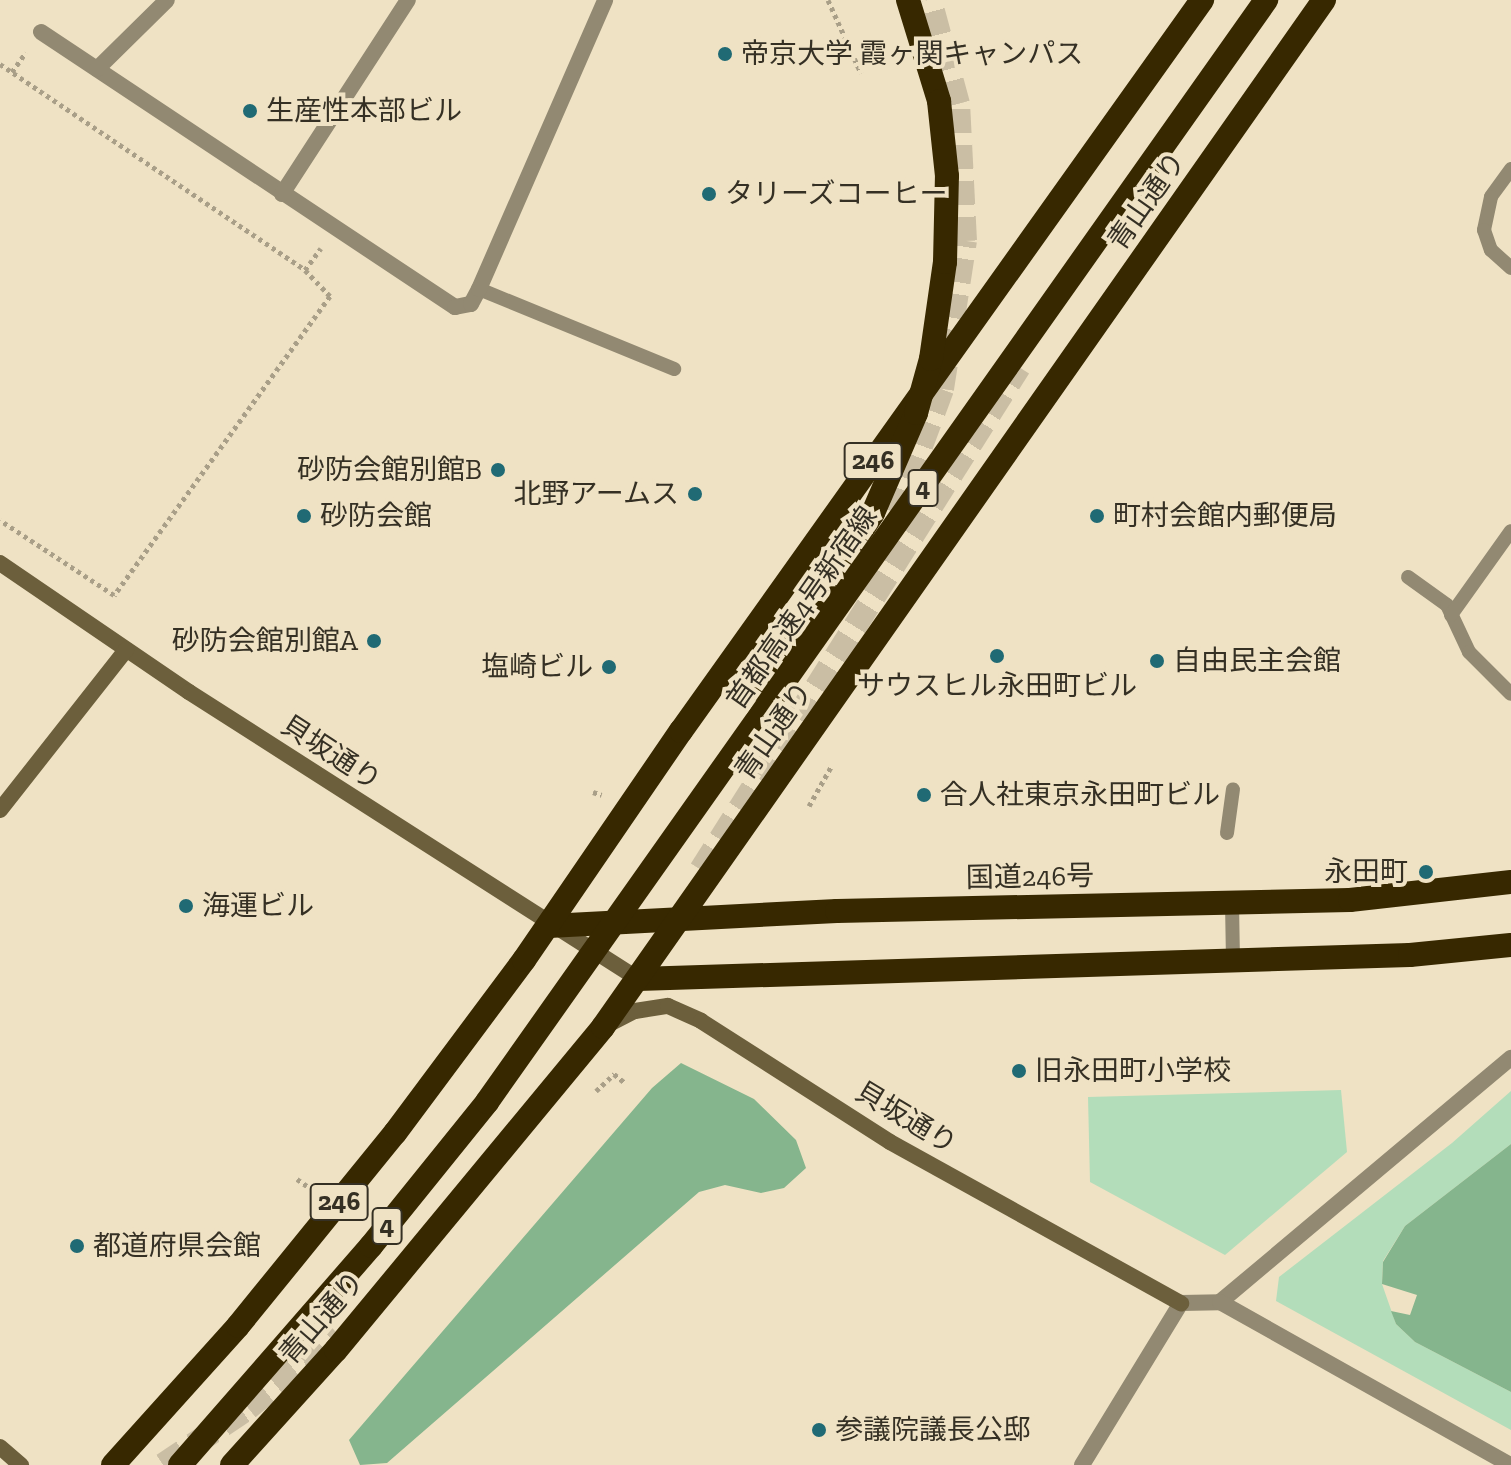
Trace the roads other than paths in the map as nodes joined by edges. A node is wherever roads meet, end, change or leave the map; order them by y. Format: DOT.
graph roads {
  1 [pos="167,0"];
  2 [pos="408,0"];
  3 [pos="605,0"];
  4 [pos="908,0"];
  5 [pos="1202,0"];
  6 [pos="1266,0"];
  7 [pos="1324,0"];
  8 [pos="41,32"];
  9 [pos="97,69"];
  10 [pos="1511,169"];
  11 [pos="282,194"];
  12 [pos="1511,268"];
  13 [pos="479,289"];
  14 [pos="674,369"];
  15 [pos="1511,531"];
  16 [pos="0,563"];
  17 [pos="1408,577"];
  18 [pos="1451,615"];
  19 [pos="126,650"];
  20 [pos="1511,694"];
  21 [pos="1233,789"];
  22 [pos="0,810"];
  23 [pos="1227,833"];
  24 [pos="1511,882"];
  25 [pos="1232,903"];
  26 [pos="682,916"];
  27 [pos="549,926"];
  28 [pos="1511,945"];
  29 [pos="1233,960"];
  30 [pos="580,976"];
  31 [pos="638,979"];
  32 [pos="603,1027"];
  33 [pos="1511,1058"];
  34 [pos="1220,1302"];
  35 [pos="1181,1303"];
  36 [pos="0,1447"];
  37 [pos="21,1465"];
  38 [pos="113,1465"];
  39 [pos="180,1465"];
  40 [pos="232,1465"];
  41 [pos="1082,1465"];
  42 [pos="1511,1465"];
  1 -- 9 [label="street"];
  2 -- 11 [label="street"];
  3 -- 13 [label="street"];
  4 -- 30 [label="highway, 首都高速4号新宿線 / 4, bridge"];
  5 -- 27 [label="highway, 青山通り / 246"];
  6 -- 30 [label="highway, 首都高速4号新宿線 / 4, bridge"];
  7 -- 26 [label="highway, 青山通り"];
  8 -- 9 [label="street"];
  9 -- 11 [label="street"];
  10 -- 12 [label="lane"];
  11 -- 13 [label="street"];
  13 -- 14 [label="lane"];
  15 -- 18 [label="lane"];
  16 -- 19 [label="street, 貝坂通り"];
  17 -- 18 [label="lane"];
  18 -- 20 [label="lane"];
  19 -- 22 [label="street"];
  19 -- 27 [label="street, 貝坂通り"];
  21 -- 23 [label="lane"];
  24 -- 25 [label="highway, 国道246号"];
  25 -- 26 [label="highway, 国道246号"];
  25 -- 29 [label="lane"];
  26 -- 27 [label="highway, 国道246号"];
  26 -- 31 [label="highway, 青山通り"];
  27 -- 31 [label="street, 貝坂通り"];
  27 -- 38 [label="highway, 青山通り / 246"];
  28 -- 29 [label="highway"];
  29 -- 31 [label="highway"];
  30 -- 39 [label="highway, 首都高速4号新宿線 / 4, bridge"];
  31 -- 32 [label="highway, 青山通り"];
  32 -- 35 [label="street, 貝坂通り"];
  32 -- 40 [label="highway, 青山通り"];
  33 -- 34 [label="street"];
  34 -- 35 [label="street"];
  34 -- 42 [label="street"];
  35 -- 41 [label="street"];
  36 -- 37 [label="street"];
}
